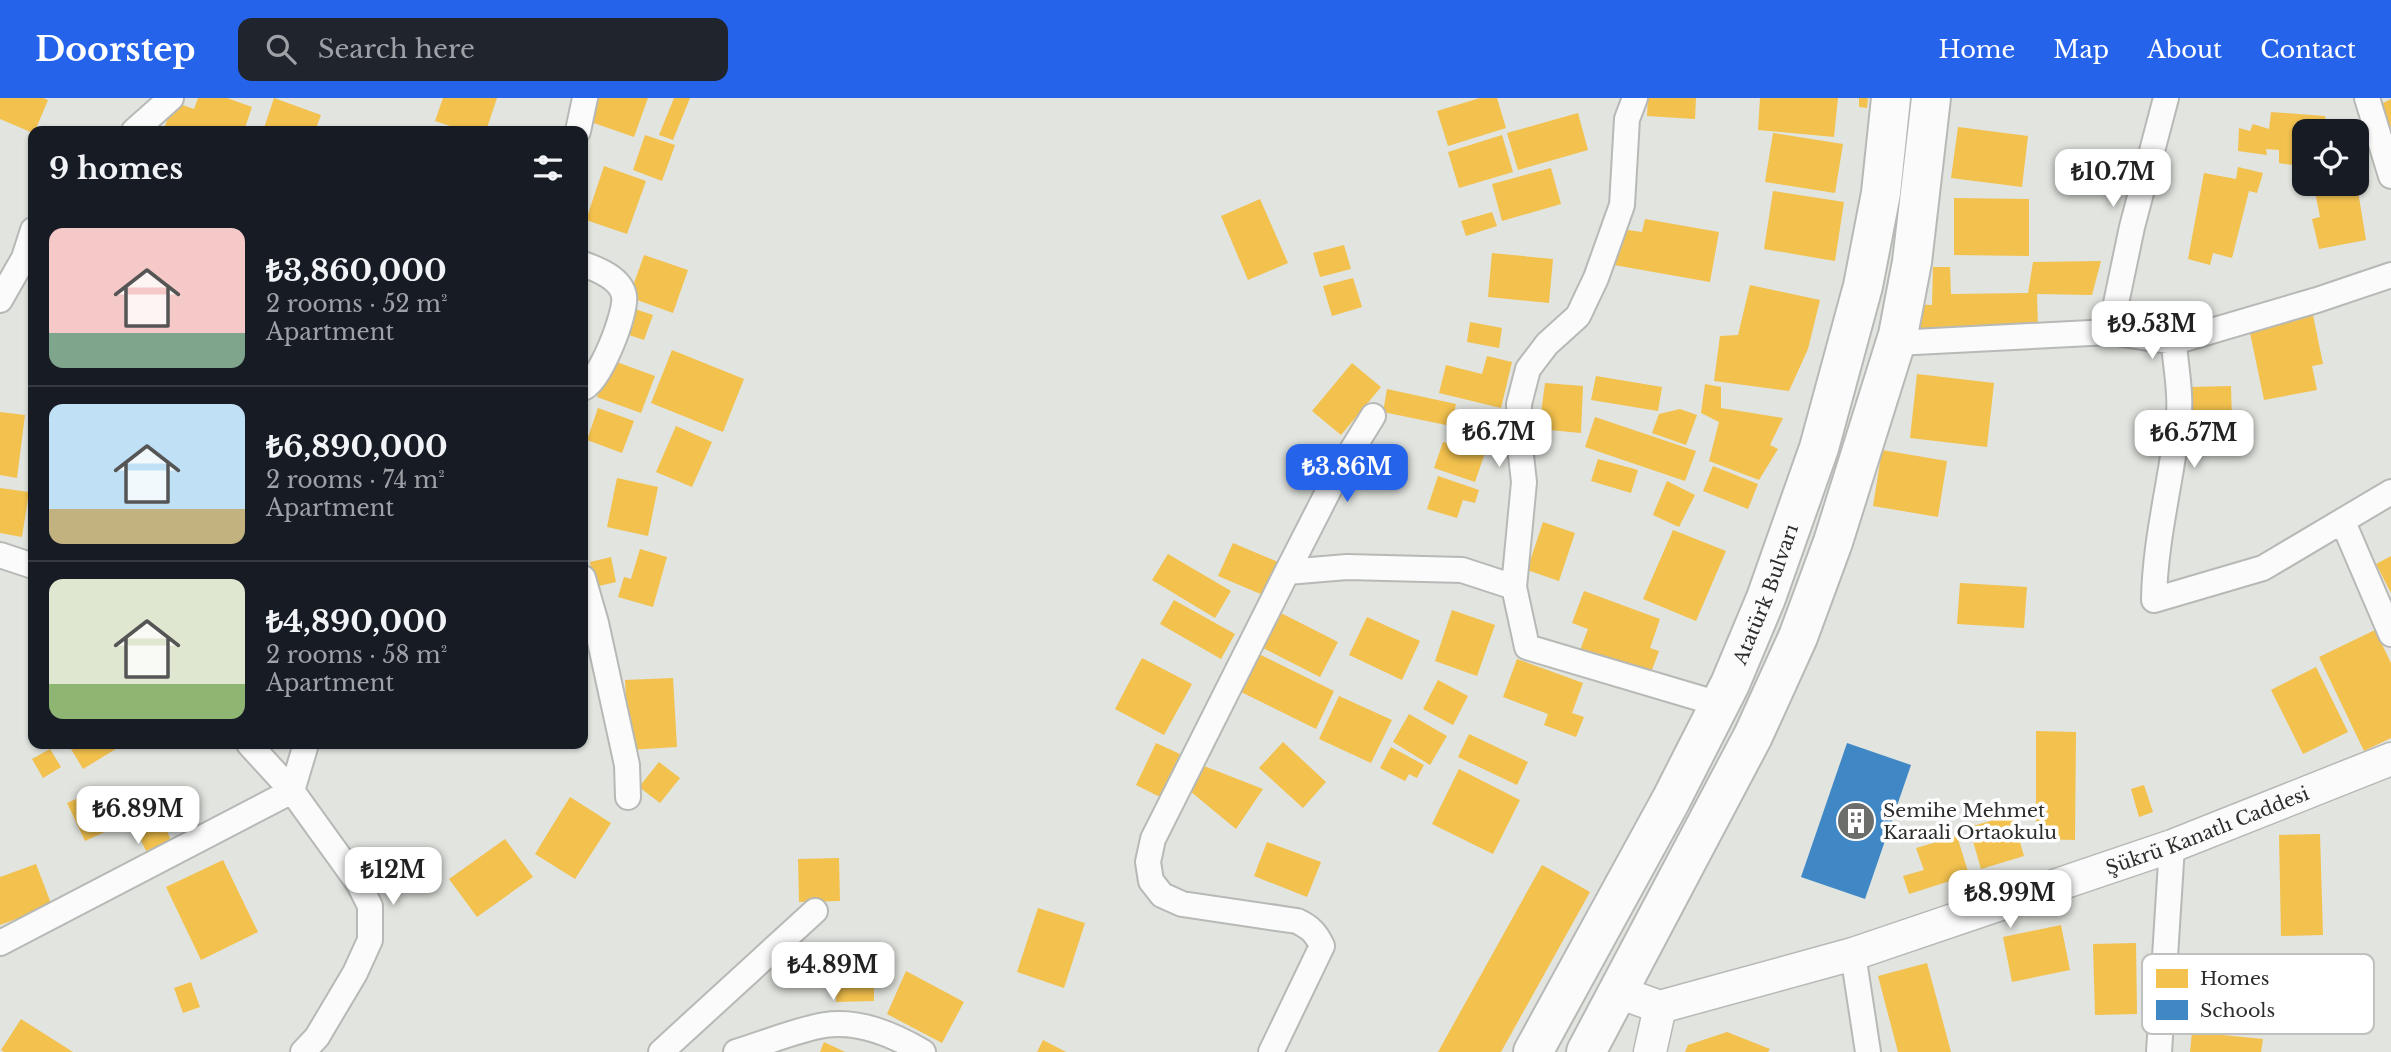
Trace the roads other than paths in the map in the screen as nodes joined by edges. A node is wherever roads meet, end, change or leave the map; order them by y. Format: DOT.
graph roads {
  1 [pos="171,98"];
  2 [pos="585,98"];
  3 [pos="1634,98"];
  4 [pos="1891,98"];
  5 [pos="1931,98"];
  6 [pos="2166,98"];
  7 [pos="2367,98"];
  8 [pos="140,126"];
  9 [pos="579,126"];
  10 [pos="2391,176"];
  11 [pos="28,246"];
  12 [pos="588,266"];
  13 [pos="2391,275"];
  14 [pos="0,300"];
  15 [pos="2110,332"];
  16 [pos="2174,342"];
  17 [pos="1895,343"];
  18 [pos="588,386"];
  19 [pos="1373,416"];
  20 [pos="2391,492"];
  21 [pos="2343,522"];
  22 [pos="0,555"];
  23 [pos="28,564"];
  24 [pos="1287,572"];
  25 [pos="1514,587"];
  26 [pos="588,595"];
  27 [pos="2391,634"];
  28 [pos="1719,704"];
  29 [pos="254,749"];
  30 [pos="305,749"];
  31 [pos="2391,759"];
  32 [pos="292,791"];
  33 [pos="628,797"];
  34 [pos="2172,846"];
  35 [pos="815,911"];
  36 [pos="0,943"];
  37 [pos="1853,954"];
  38 [pos="2165,954"];
  39 [pos="1578,969"];
  40 [pos="1618,992"];
  41 [pos="1660,1007"];
  42 [pos="2160,1034"];
  43 [pos="303,1052"];
  44 [pos="661,1052"];
  45 [pos="736,1052"];
  46 [pos="923,1052"];
  47 [pos="1271,1052"];
  48 [pos="1533,1052"];
  49 [pos="1586,1052"];
  50 [pos="1650,1052"];
  51 [pos="1868,1052"];
  52 [pos="2159,1052"];
  1 -- 8 [label="street"];
  2 -- 9 [label="street"];
  3 -- 25 [label="street"];
  4 -- 28 [label="highway, Atatürk Bulvarı"];
  5 -- 17 [label="highway"];
  6 -- 15 [label="street"];
  7 -- 10 [label="street"];
  11 -- 14 [label="street"];
  12 -- 18 [label="street"];
  13 -- 16 [label="street"];
  15 -- 16 [label="street"];
  15 -- 17 [label="street"];
  16 -- 21 [label="street"];
  17 -- 40 [label="highway"];
  19 -- 24 [label="street"];
  20 -- 21 [label="street"];
  21 -- 27 [label="street"];
  22 -- 23 [label="street"];
  24 -- 25 [label="street"];
  24 -- 47 [label="street"];
  25 -- 28 [label="street"];
  26 -- 33 [label="street"];
  28 -- 39 [label="highway, Atatürk Bulvarı"];
  29 -- 32 [label="street"];
  30 -- 32 [label="street"];
  31 -- 34 [label="street, Şükrü Kanatlı Caddesi"];
  32 -- 36 [label="street"];
  32 -- 43 [label="street"];
  34 -- 37 [label="street, Şükrü Kanatlı Caddesi"];
  34 -- 38 [label="street"];
  35 -- 44 [label="street"];
  37 -- 41 [label="street, Şükrü Kanatlı Caddesi"];
  37 -- 51 [label="street"];
  39 -- 40 [label="highway"];
  39 -- 48 [label="highway, Atatürk Bulvarı"];
  40 -- 41 [label="street"];
  40 -- 49 [label="highway"];
  41 -- 50 [label="street"];
  42 -- 52 [label="street"];
  45 -- 46 [label="street"];
}
